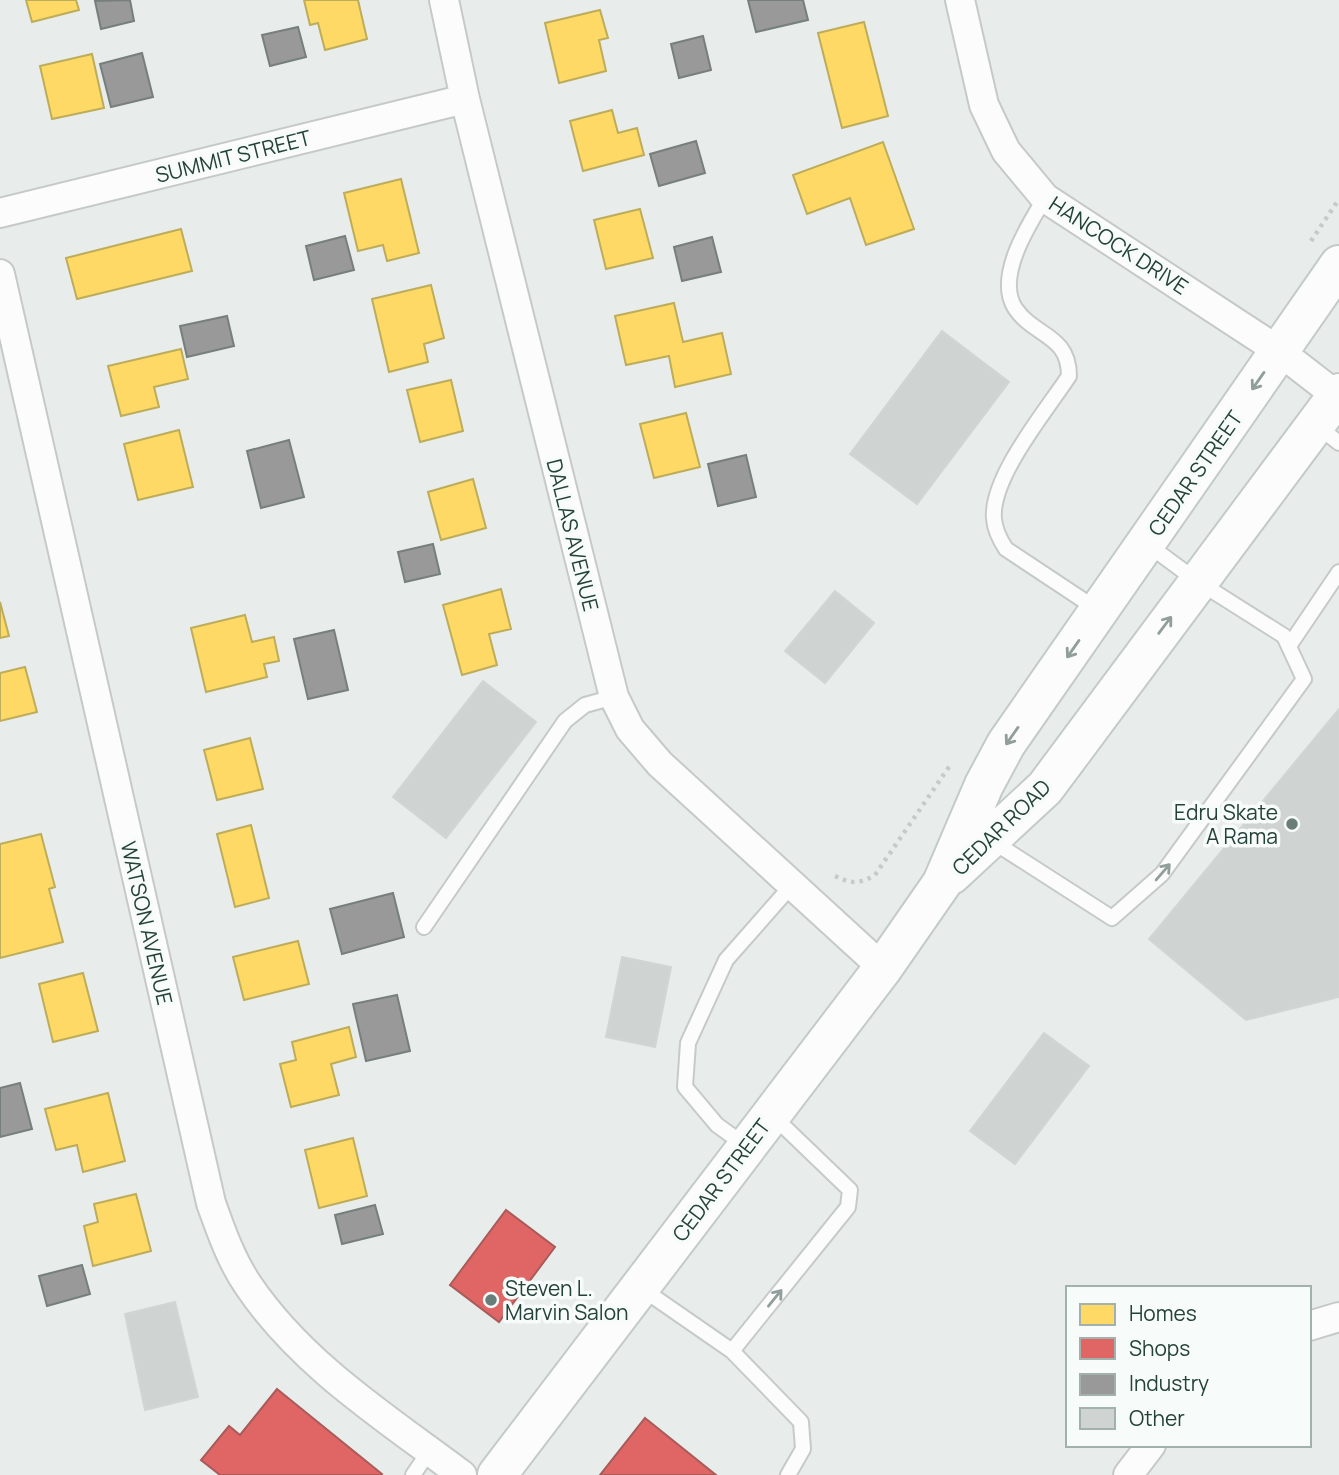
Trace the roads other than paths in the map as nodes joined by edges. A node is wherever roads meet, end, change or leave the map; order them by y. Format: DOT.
graph roads {
  1 [pos="444,0"];
  2 [pos="960,0"];
  3 [pos="465,99"];
  4 [pos="1045,198"];
  5 [pos="0,213"];
  6 [pos="1339,265"];
  7 [pos="0,274"];
  8 [pos="1279,351"];
  9 [pos="1332,414"];
  10 [pos="1146,543"];
  11 [pos="1339,572"];
  12 [pos="1198,581"];
  13 [pos="1100,611"];
  14 [pos="1289,646"];
  15 [pos="1051,681"];
  16 [pos="614,697"];
  17 [pos="979,832"];
  18 [pos="942,883"];
  19 [pos="792,885"];
  20 [pos="424,926"];
  21 [pos="883,968"];
  22 [pos="771,1114"];
  23 [pos="747,1147"];
  24 [pos="640,1287"];
  25 [pos="1339,1317"];
  26 [pos="1311,1325"];
  27 [pos="732,1351"];
  28 [pos="1150,1447"];
  29 [pos="430,1451"];
  30 [pos="413,1475"];
  31 [pos="462,1475"];
  32 [pos="497,1475"];
  33 [pos="788,1475"];
  34 [pos="1128,1475"];
  1 -- 3 [label="street, DALLAS AVENUE"];
  2 -- 4 [label="street, HANCOCK DRIVE"];
  3 -- 5 [label="street, SUMMIT STREET"];
  3 -- 16 [label="street, DALLAS AVENUE"];
  4 -- 8 [label="street, HANCOCK DRIVE"];
  4 -- 13 [label="lane"];
  6 -- 8 [label="main road, CEDAR STREET"];
  7 -- 29 [label="street, WATSON AVENUE"];
  8 -- 9 [label="street, HANCOCK DRIVE"];
  8 -- 10 [label="main road, CEDAR STREET, one-way"];
  9 -- 12 [label="main road"];
  10 -- 12 [label="lane"];
  10 -- 13 [label="main road, CEDAR STREET"];
  11 -- 14 [label="lane"];
  12 -- 14 [label="lane"];
  17 -- 12 [label="main road, CEDAR ROAD, one-way"];
  13 -- 15 [label="main road, CEDAR STREET, one-way"];
  17 -- 14 [label="lane, one-way"];
  15 -- 17 [label="main road, CEDAR ROAD, one-way"];
  16 -- 19 [label="street, DALLAS AVENUE"];
  16 -- 20 [label="lane"];
  17 -- 18 [label="main road, CEDAR ROAD"];
  18 -- 21 [label="main road, CEDAR STREET"];
  19 -- 21 [label="street, DALLAS AVENUE"];
  19 -- 23 [label="lane"];
  21 -- 22 [label="main road, CEDAR STREET"];
  22 -- 23 [label="main road, CEDAR STREET"];
  27 -- 22 [label="lane, one-way"];
  23 -- 24 [label="main road, CEDAR STREET"];
  24 -- 27 [label="lane"];
  24 -- 32 [label="main road, CEDAR STREET"];
  25 -- 26 [label="street"];
  27 -- 33 [label="lane"];
  28 -- 34 [label="street"];
  29 -- 30 [label="lane"];
  29 -- 31 [label="street, WATSON AVENUE"];
}
